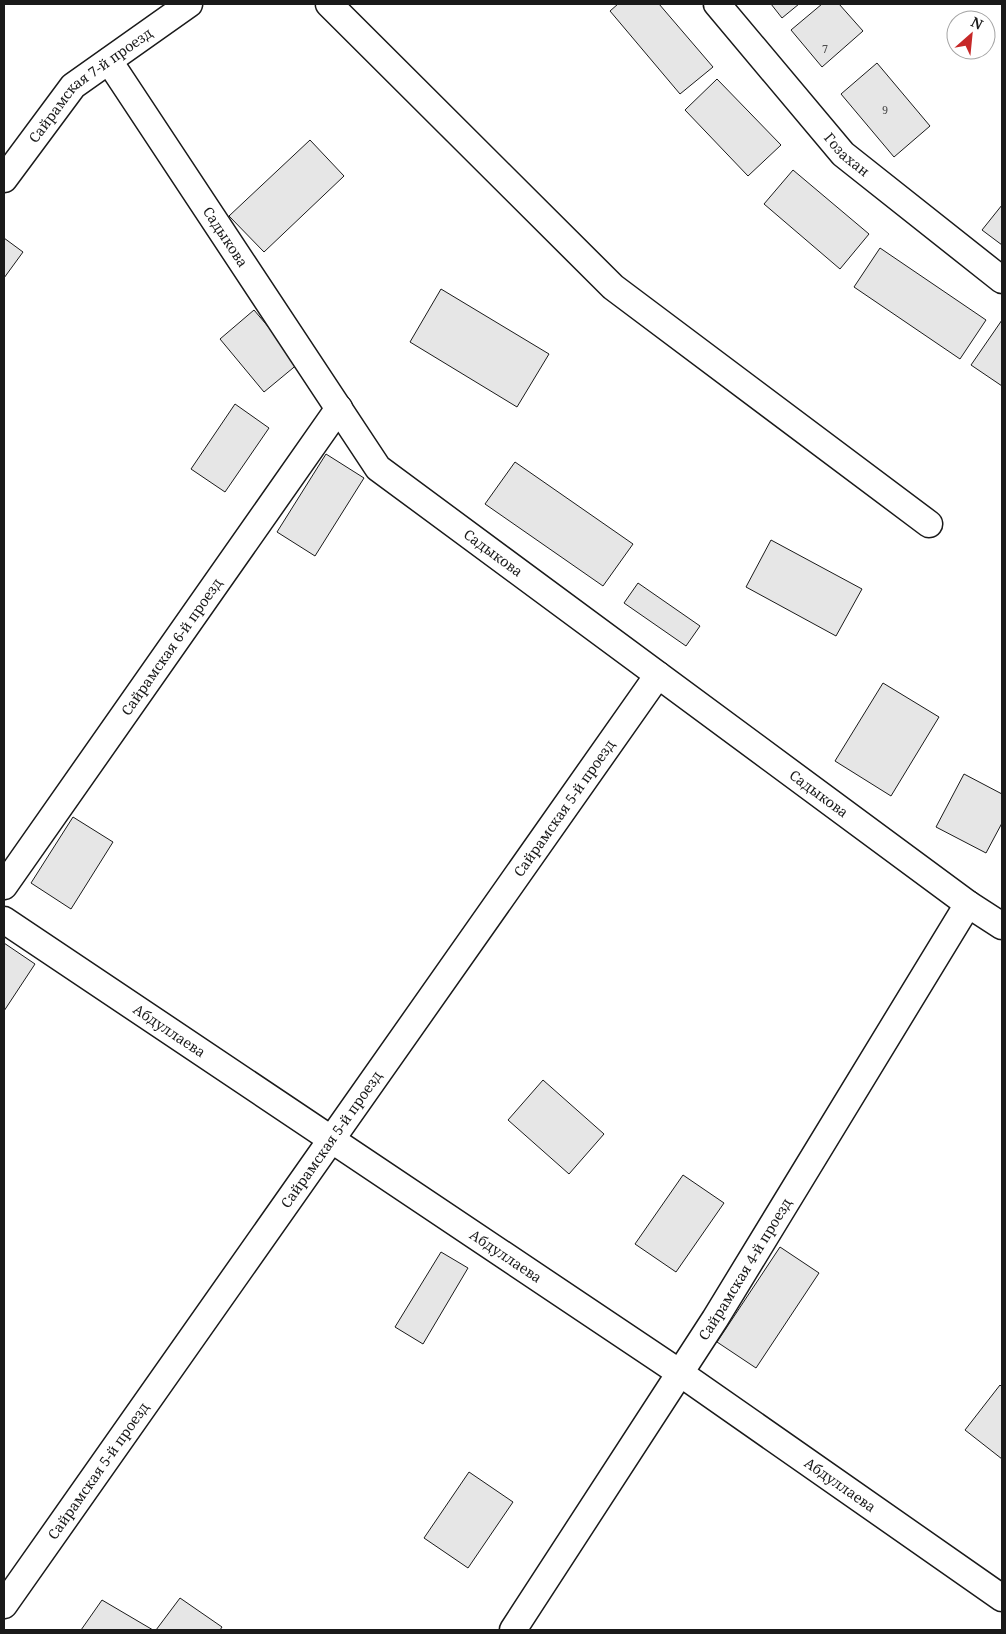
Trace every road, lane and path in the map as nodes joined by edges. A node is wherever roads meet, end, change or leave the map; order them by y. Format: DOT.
graph roads {
  1 [pos="189,4"];
  2 [pos="329,4"];
  3 [pos="717,4"];
  4 [pos="109,61"];
  5 [pos="4,179"];
  6 [pos="1002,280"];
  7 [pos="339,408"];
  8 [pos="929,524"];
  9 [pos="658,674"];
  10 [pos="4,886"];
  11 [pos="968,904"];
  12 [pos="4,920"];
  13 [pos="1002,926"];
  14 [pos="332,1140"];
  15 [pos="680,1373"];
  16 [pos="1002,1598"];
  17 [pos="4,1605"];
  18 [pos="513,1630"];
  1 -- 4 [label="street, Сайрамская 7-й проезд"];
  2 -- 8 [label="street"];
  3 -- 6 [label="street, Гозахан"];
  4 -- 5 [label="street, Сайрамская 7-й проезд"];
  4 -- 7 [label="street, Садыкова"];
  7 -- 9 [label="street, Садыкова"];
  7 -- 10 [label="street, Сайрамская 6-й проезд"];
  9 -- 11 [label="street, Садыкова"];
  9 -- 14 [label="street, Сайрамская 5-й проезд"];
  11 -- 13 [label="street, Садыкова"];
  11 -- 15 [label="street, Сайрамская 4-й проезд"];
  12 -- 14 [label="street, Абдуллаева"];
  14 -- 15 [label="street, Абдуллаева"];
  14 -- 17 [label="street, Сайрамская 5-й проезд"];
  15 -- 16 [label="street, Абдуллаева"];
  15 -- 18 [label="street, Сайрамская 4-й проезд"];
}
